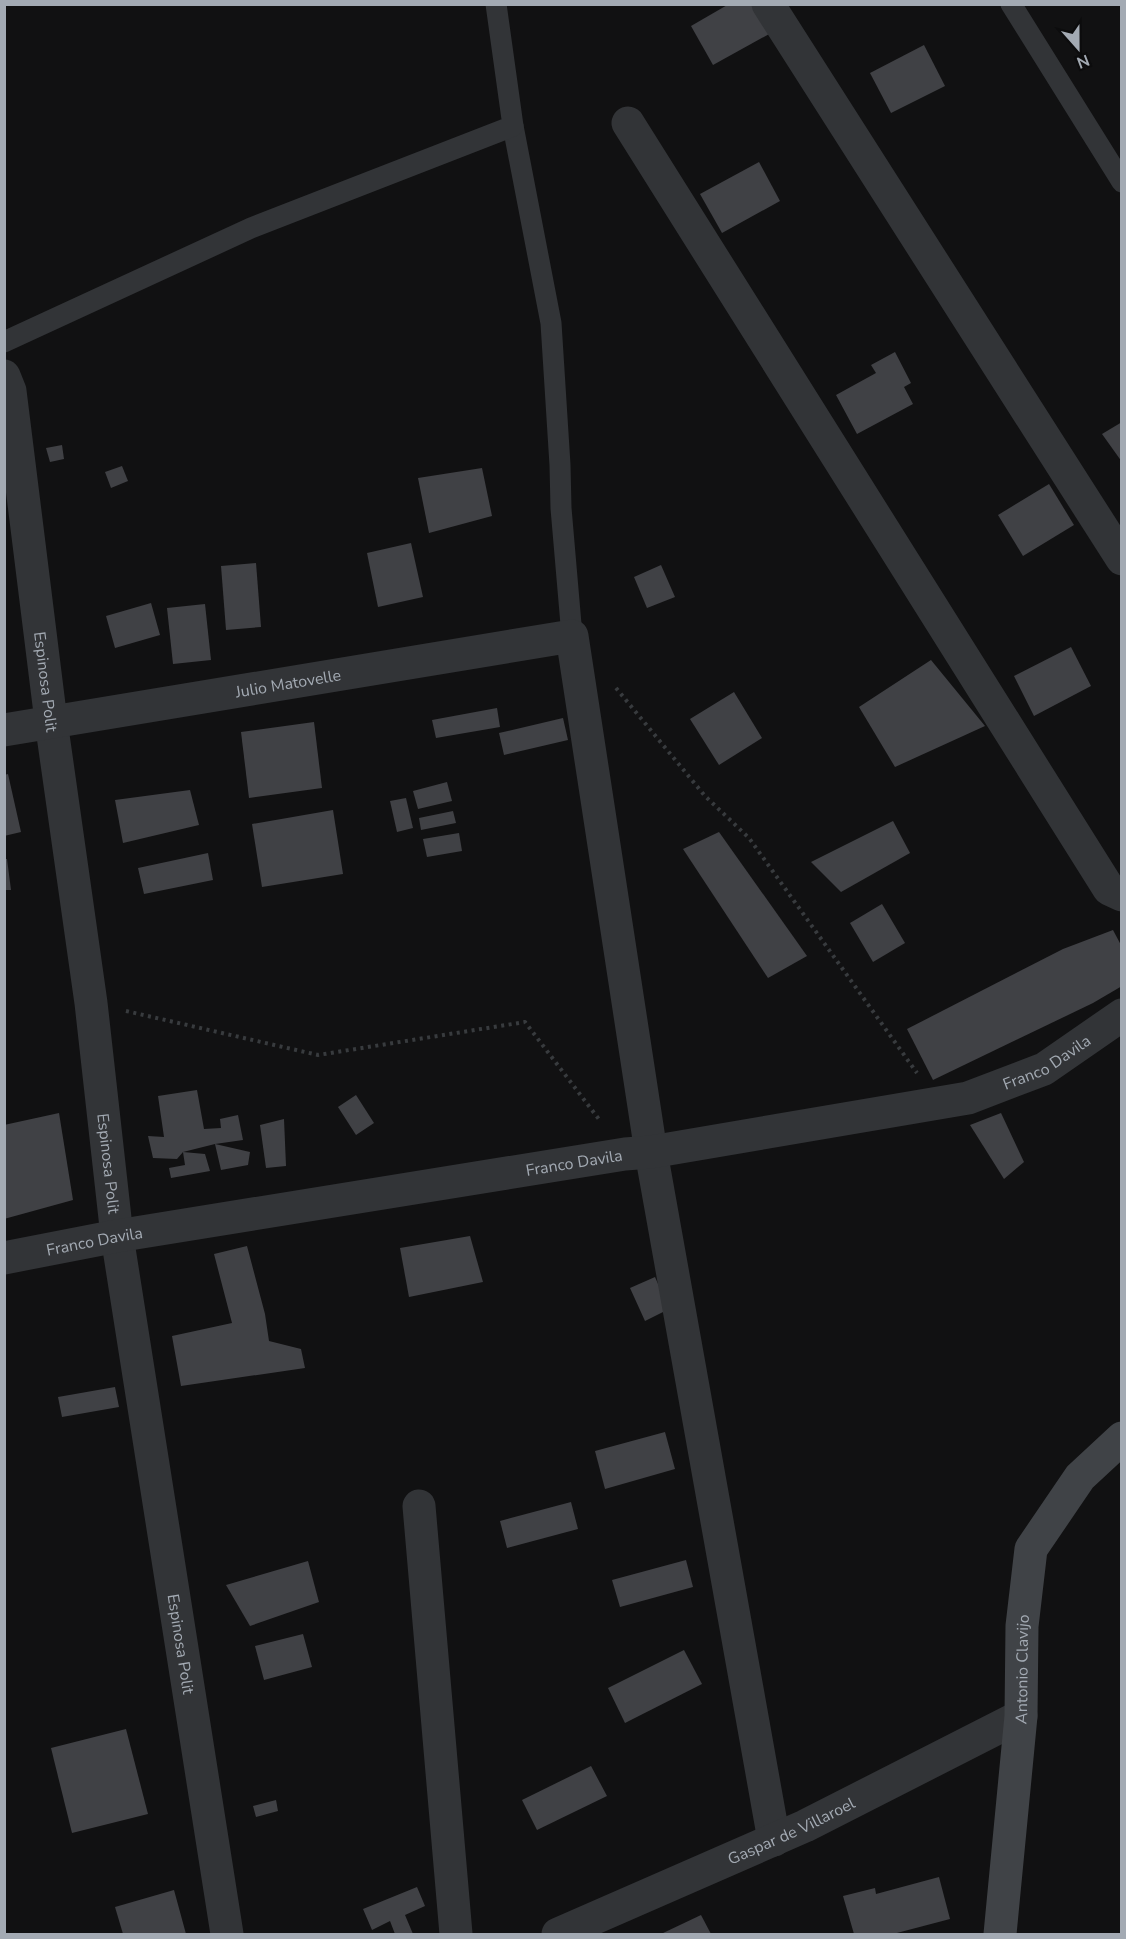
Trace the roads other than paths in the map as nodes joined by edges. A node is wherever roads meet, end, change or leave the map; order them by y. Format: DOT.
graph roads {
  1 [pos="496,4"];
  2 [pos="768,4"];
  3 [pos="1011,4"];
  4 [pos="628,123"];
  5 [pos="513,126"];
  6 [pos="1122,182"];
  7 [pos="4,342"];
  8 [pos="7,383"];
  9 [pos="1122,559"];
  10 [pos="572,636"];
  11 [pos="51,721"];
  12 [pos="4,730"];
  13 [pos="1122,895"];
  14 [pos="1122,1015"];
  15 [pos="638,1153"];
  16 [pos="117,1236"];
  17 [pos="4,1258"];
  18 [pos="1122,1438"];
  19 [pos="419,1506"];
  20 [pos="1021,1716"];
  21 [pos="774,1840"];
  22 [pos="227,1935"];
  23 [pos="456,1935"];
  24 [pos="558,1935"];
  25 [pos="1000,1935"];
  1 -- 5 [label="lane"];
  2 -- 9 [label="street"];
  3 -- 6 [label="lane"];
  4 -- 13 [label="street"];
  5 -- 7 [label="lane"];
  5 -- 10 [label="lane"];
  8 -- 11 [label="street, Espinosa Polit"];
  10 -- 11 [label="street, Julio Matovelle"];
  10 -- 15 [label="street"];
  11 -- 12 [label="street, Julio Matovelle"];
  11 -- 16 [label="street, Espinosa Polit"];
  14 -- 15 [label="street, Franco Davila"];
  15 -- 16 [label="street, Franco Davila"];
  15 -- 21 [label="street"];
  16 -- 17 [label="street, Franco Davila"];
  16 -- 22 [label="street, Espinosa Polit"];
  18 -- 20 [label="main road, Antonio Clavijo"];
  19 -- 23 [label="street"];
  20 -- 21 [label="street, Gaspar de Villaroel"];
  20 -- 25 [label="main road, Antonio Clavijo"];
  21 -- 24 [label="street, Gaspar de Villaroel"];
}
